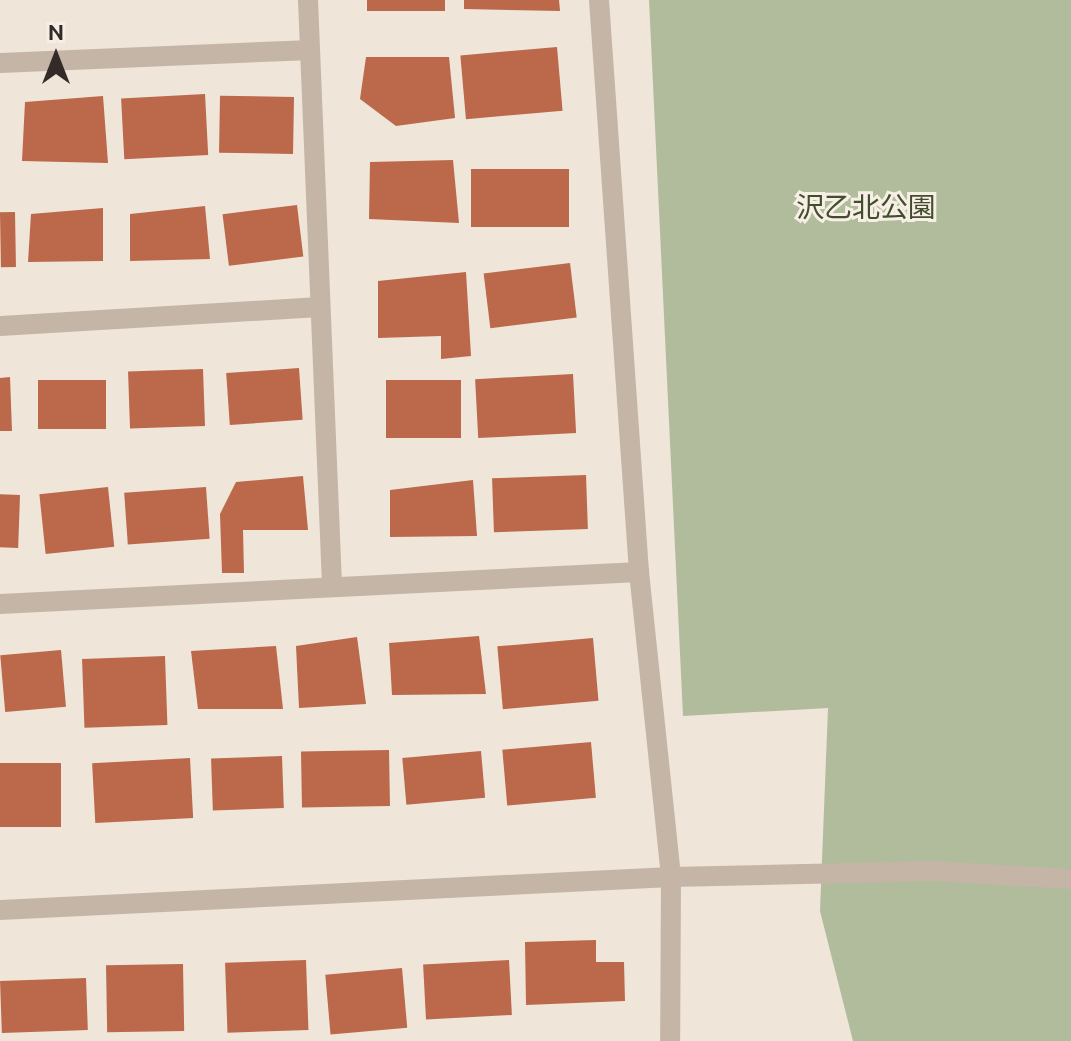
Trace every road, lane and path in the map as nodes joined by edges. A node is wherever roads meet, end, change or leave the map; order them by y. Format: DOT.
graph roads {
  1 [pos="308,0"];
  2 [pos="599,0"];
  3 [pos="306,50"];
  4 [pos="0,63"];
  5 [pos="319,307"];
  6 [pos="0,326"];
  7 [pos="639,572"];
  8 [pos="332,585"];
  9 [pos="0,604"];
  10 [pos="671,877"];
  11 [pos="1071,879"];
  12 [pos="0,910"];
  13 [pos="670,1041"];
  1 -- 3 [label="street"];
  2 -- 7 [label="street"];
  3 -- 4 [label="street"];
  3 -- 5 [label="street"];
  5 -- 6 [label="street"];
  5 -- 8 [label="street"];
  7 -- 8 [label="street"];
  7 -- 10 [label="street"];
  8 -- 9 [label="street"];
  10 -- 11 [label="street"];
  10 -- 12 [label="street"];
  10 -- 13 [label="street"];
}
